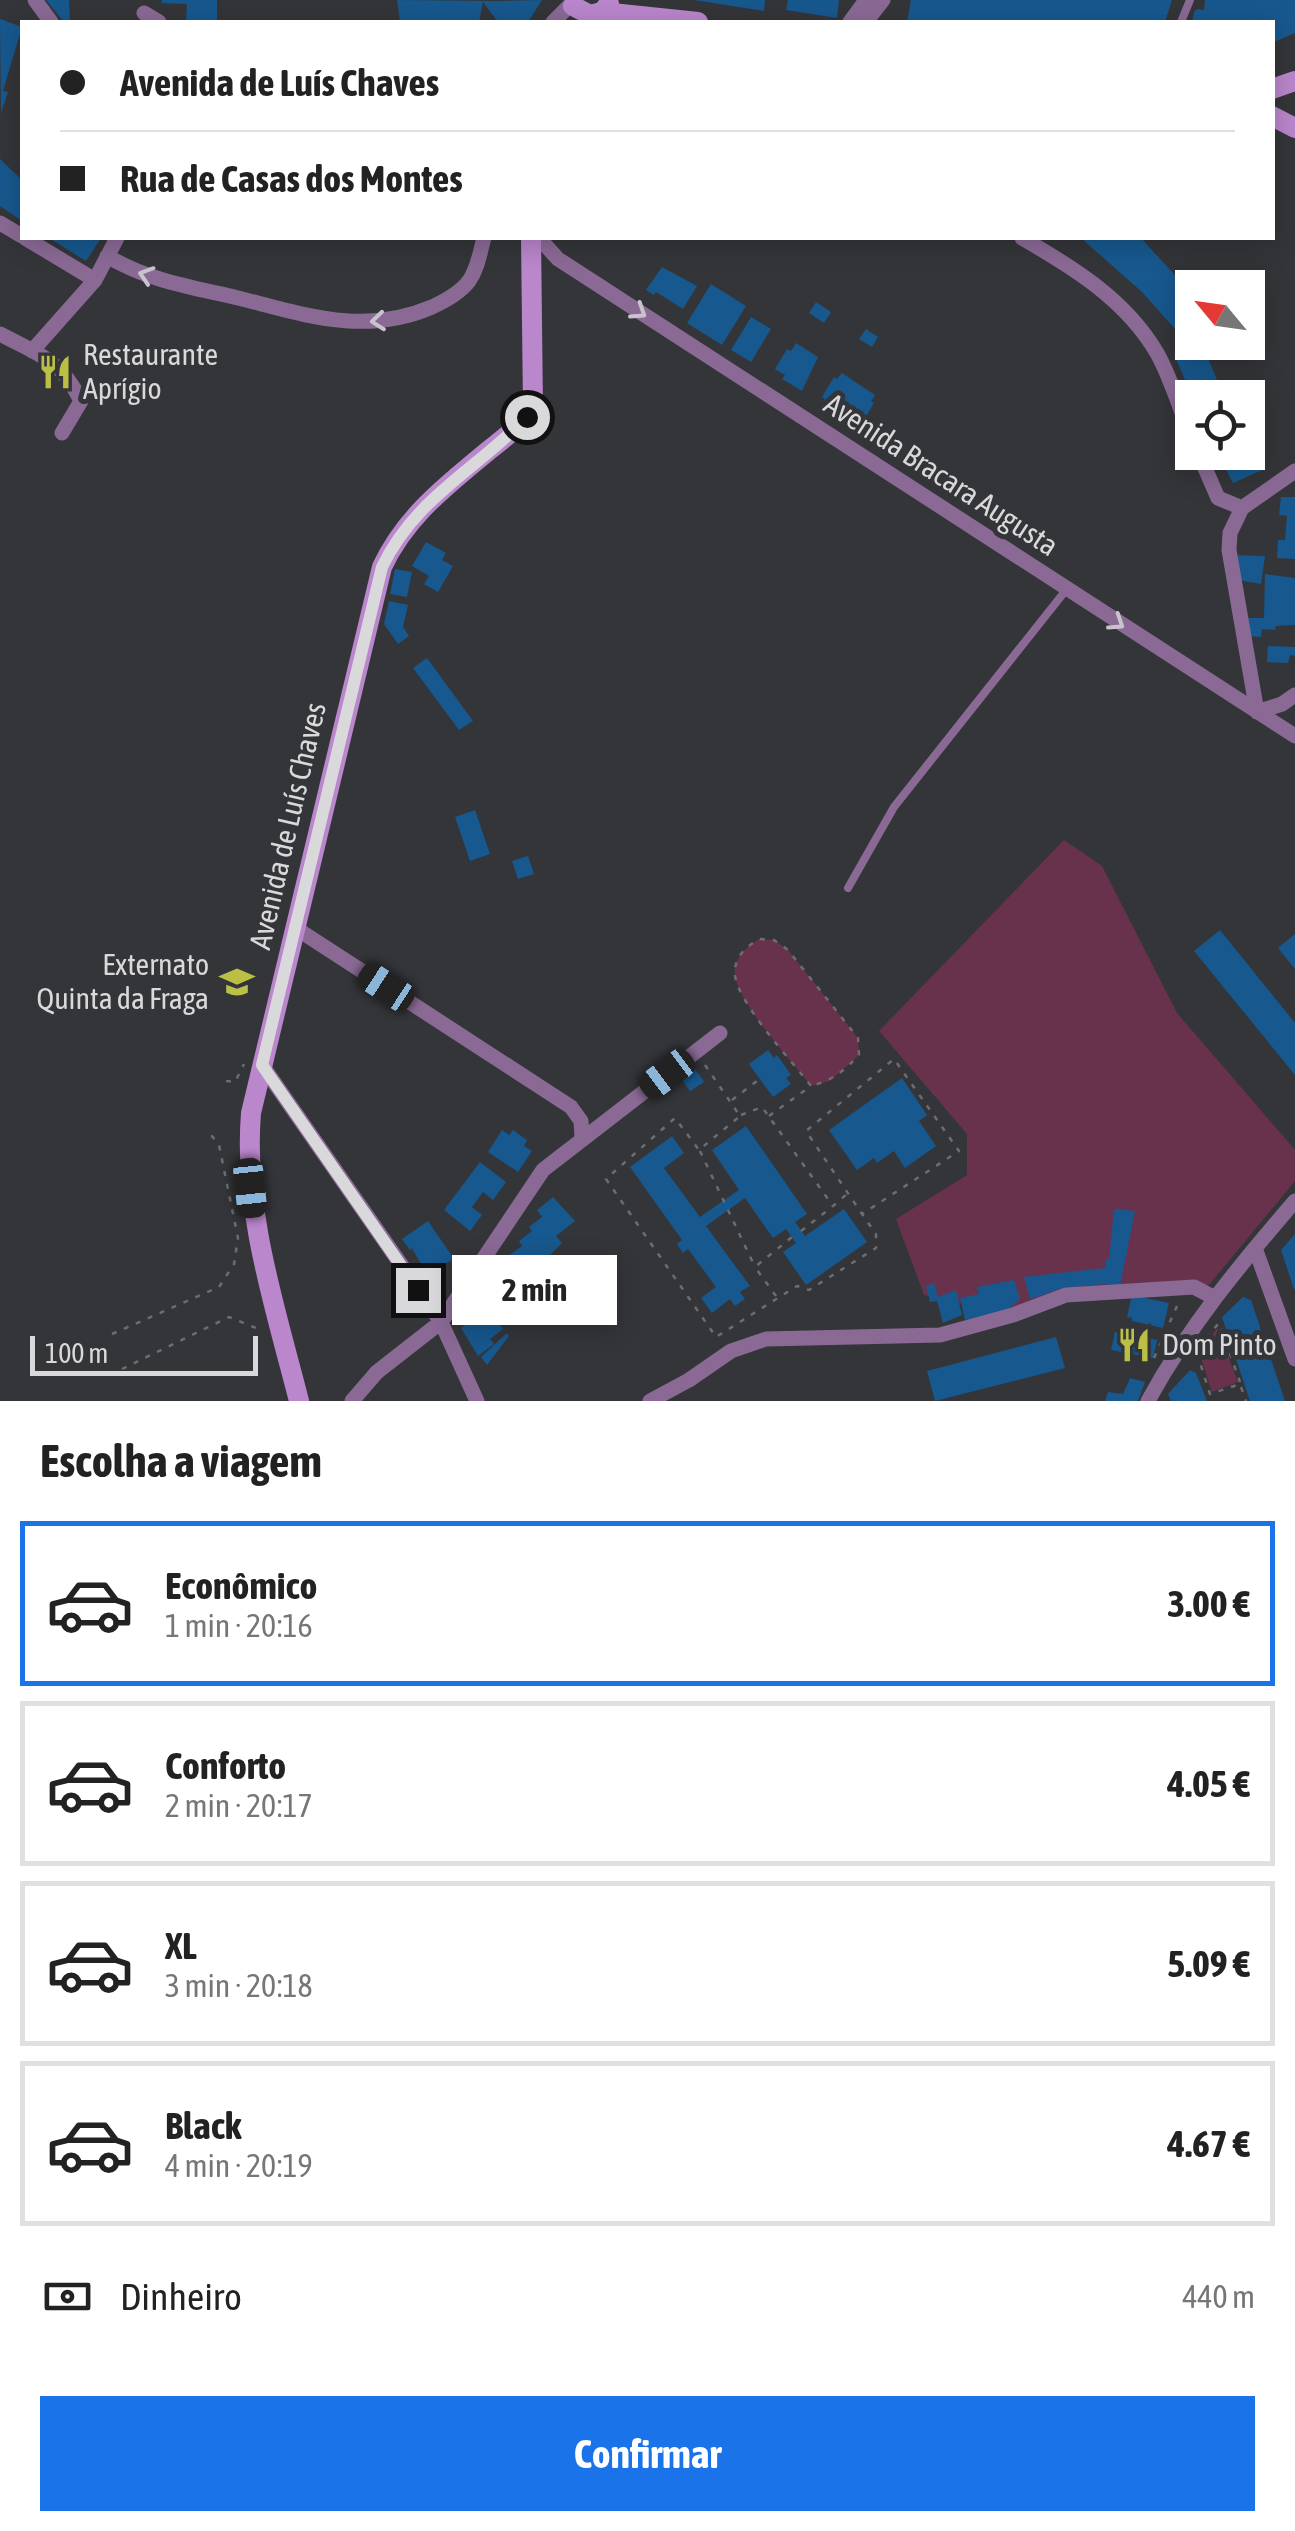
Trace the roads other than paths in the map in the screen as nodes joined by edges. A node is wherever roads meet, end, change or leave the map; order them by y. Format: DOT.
graph roads {
  1 [pos="626,0"];
  2 [pos="883,0"];
  3 [pos="587,10"];
  4 [pos="144,13"];
  5 [pos="666,14"];
  6 [pos="156,20"];
  7 [pos="560,20"];
  8 [pos="868,20"];
  9 [pos="29,240"];
  10 [pos="116,240"];
  11 [pos="483,240"];
  12 [pos="535,240"];
  13 [pos="537,240"];
  14 [pos="1025,240"];
  15 [pos="107,256"];
  16 [pos="558,259"];
  17 [pos="94,280"];
  18 [pos="530,286"];
  19 [pos="0,334"];
  20 [pos="32,351"];
  21 [pos="1175,397"];
  22 [pos="62,433"];
  23 [pos="1206,470"];
  24 [pos="1295,471"];
  25 [pos="1242,508"];
  26 [pos="1066,590"];
  27 [pos="1295,695"];
  28 [pos="1257,712"];
  29 [pos="1295,736"];
  30 [pos="848,888"];
  31 [pos="294,927"];
  32 [pos="720,1033"];
  33 [pos="262,1065"];
  34 [pos="582,1138"];
  35 [pos="1295,1201"];
  36 [pos="1255,1248"];
  37 [pos="1212,1298"];
  38 [pos="440,1322"];
  39 [pos="1295,1359"];
  40 [pos="299,1401"];
  41 [pos="352,1401"];
  42 [pos="477,1401"];
  43 [pos="650,1401"];
  44 [pos="1148,1401"];
  1 -- 5 [label="main road"];
  2 -- 8 [label="street"];
  3 -- 5 [label="main road"];
  3 -- 7 [label="street"];
  4 -- 6 [label="street"];
  9 -- 17 [label="street"];
  10 -- 15 [label="street"];
  11 -- 15 [label="street, one-way"];
  12 -- 18 [label="main road, Avenida de Luís Chaves"];
  13 -- 16 [label="street, Avenida Bracara Augusta"];
  14 -- 21 [label="street"];
  15 -- 17 [label="street"];
  16 -- 18 [label="street"];
  16 -- 26 [label="street, Avenida Bracara Augusta, one-way"];
  17 -- 20 [label="street"];
  18 -- 31 [label="main road, Avenida de Luís Chaves"];
  19 -- 20 [label="street"];
  20 -- 22 [label="street"];
  23 -- 25 [label="street"];
  24 -- 25 [label="street"];
  25 -- 28 [label="street"];
  26 -- 28 [label="street, Avenida Bracara Augusta, one-way"];
  26 -- 30 [label="lane"];
  27 -- 28 [label="street"];
  28 -- 29 [label="street, Avenida Bracara Augusta"];
  31 -- 33 [label="main road, Avenida de Luís Chaves"];
  31 -- 34 [label="street"];
  32 -- 34 [label="street"];
  33 -- 38 [label="street"];
  33 -- 40 [label="main road, Avenida de Luís Chaves"];
  34 -- 38 [label="street"];
  35 -- 36 [label="street"];
  36 -- 37 [label="street"];
  36 -- 39 [label="street"];
  37 -- 43 [label="street"];
  37 -- 44 [label="street"];
  38 -- 41 [label="street"];
  38 -- 42 [label="street"];
}
